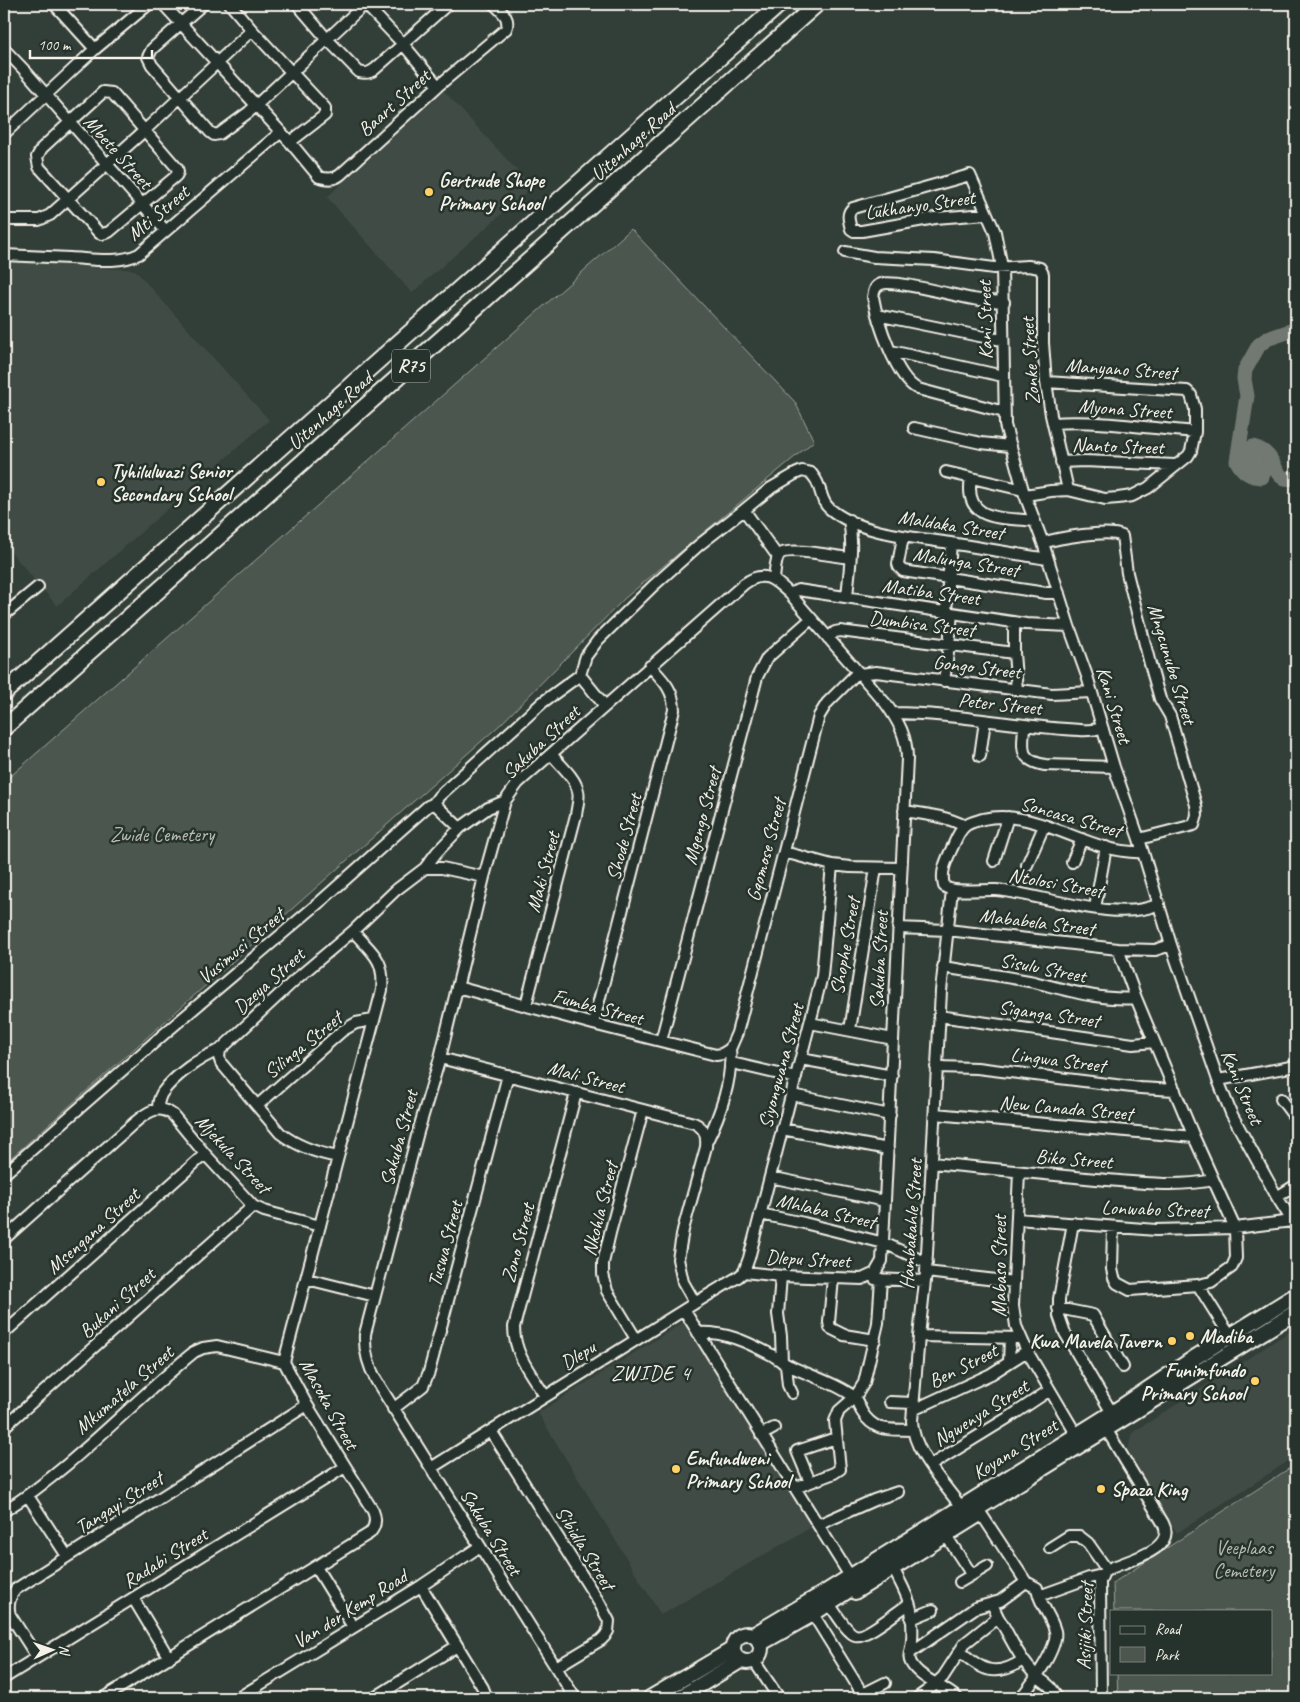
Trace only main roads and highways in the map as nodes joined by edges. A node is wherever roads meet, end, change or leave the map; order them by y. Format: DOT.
graph roads {
  1 [pos="780,4"];
  2 [pos="817,4"];
  3 [pos="4,693"];
  4 [pos="4,728"];
  5 [pos="1296,1295"];
  6 [pos="1296,1312"];
  7 [pos="757,1640"];
  8 [pos="742,1657"];
  9 [pos="650,1698"];
  10 [pos="679,1698"];
  1 -- 3 [label="main road, Uitenhage Road / R75"];
  2 -- 4 [label="main road, Uitenhage Road / R75"];
  5 -- 7 [label="main road, Koyana Street"];
  6 -- 7 [label="main road, Koyana Street"];
  7 -- 8 [label="main road"];
  7 -- 8 [label="main road, Koyana Street"];
  8 -- 9 [label="main road, Koyana Street"];
  8 -- 10 [label="main road, Koyana Street"];
}
